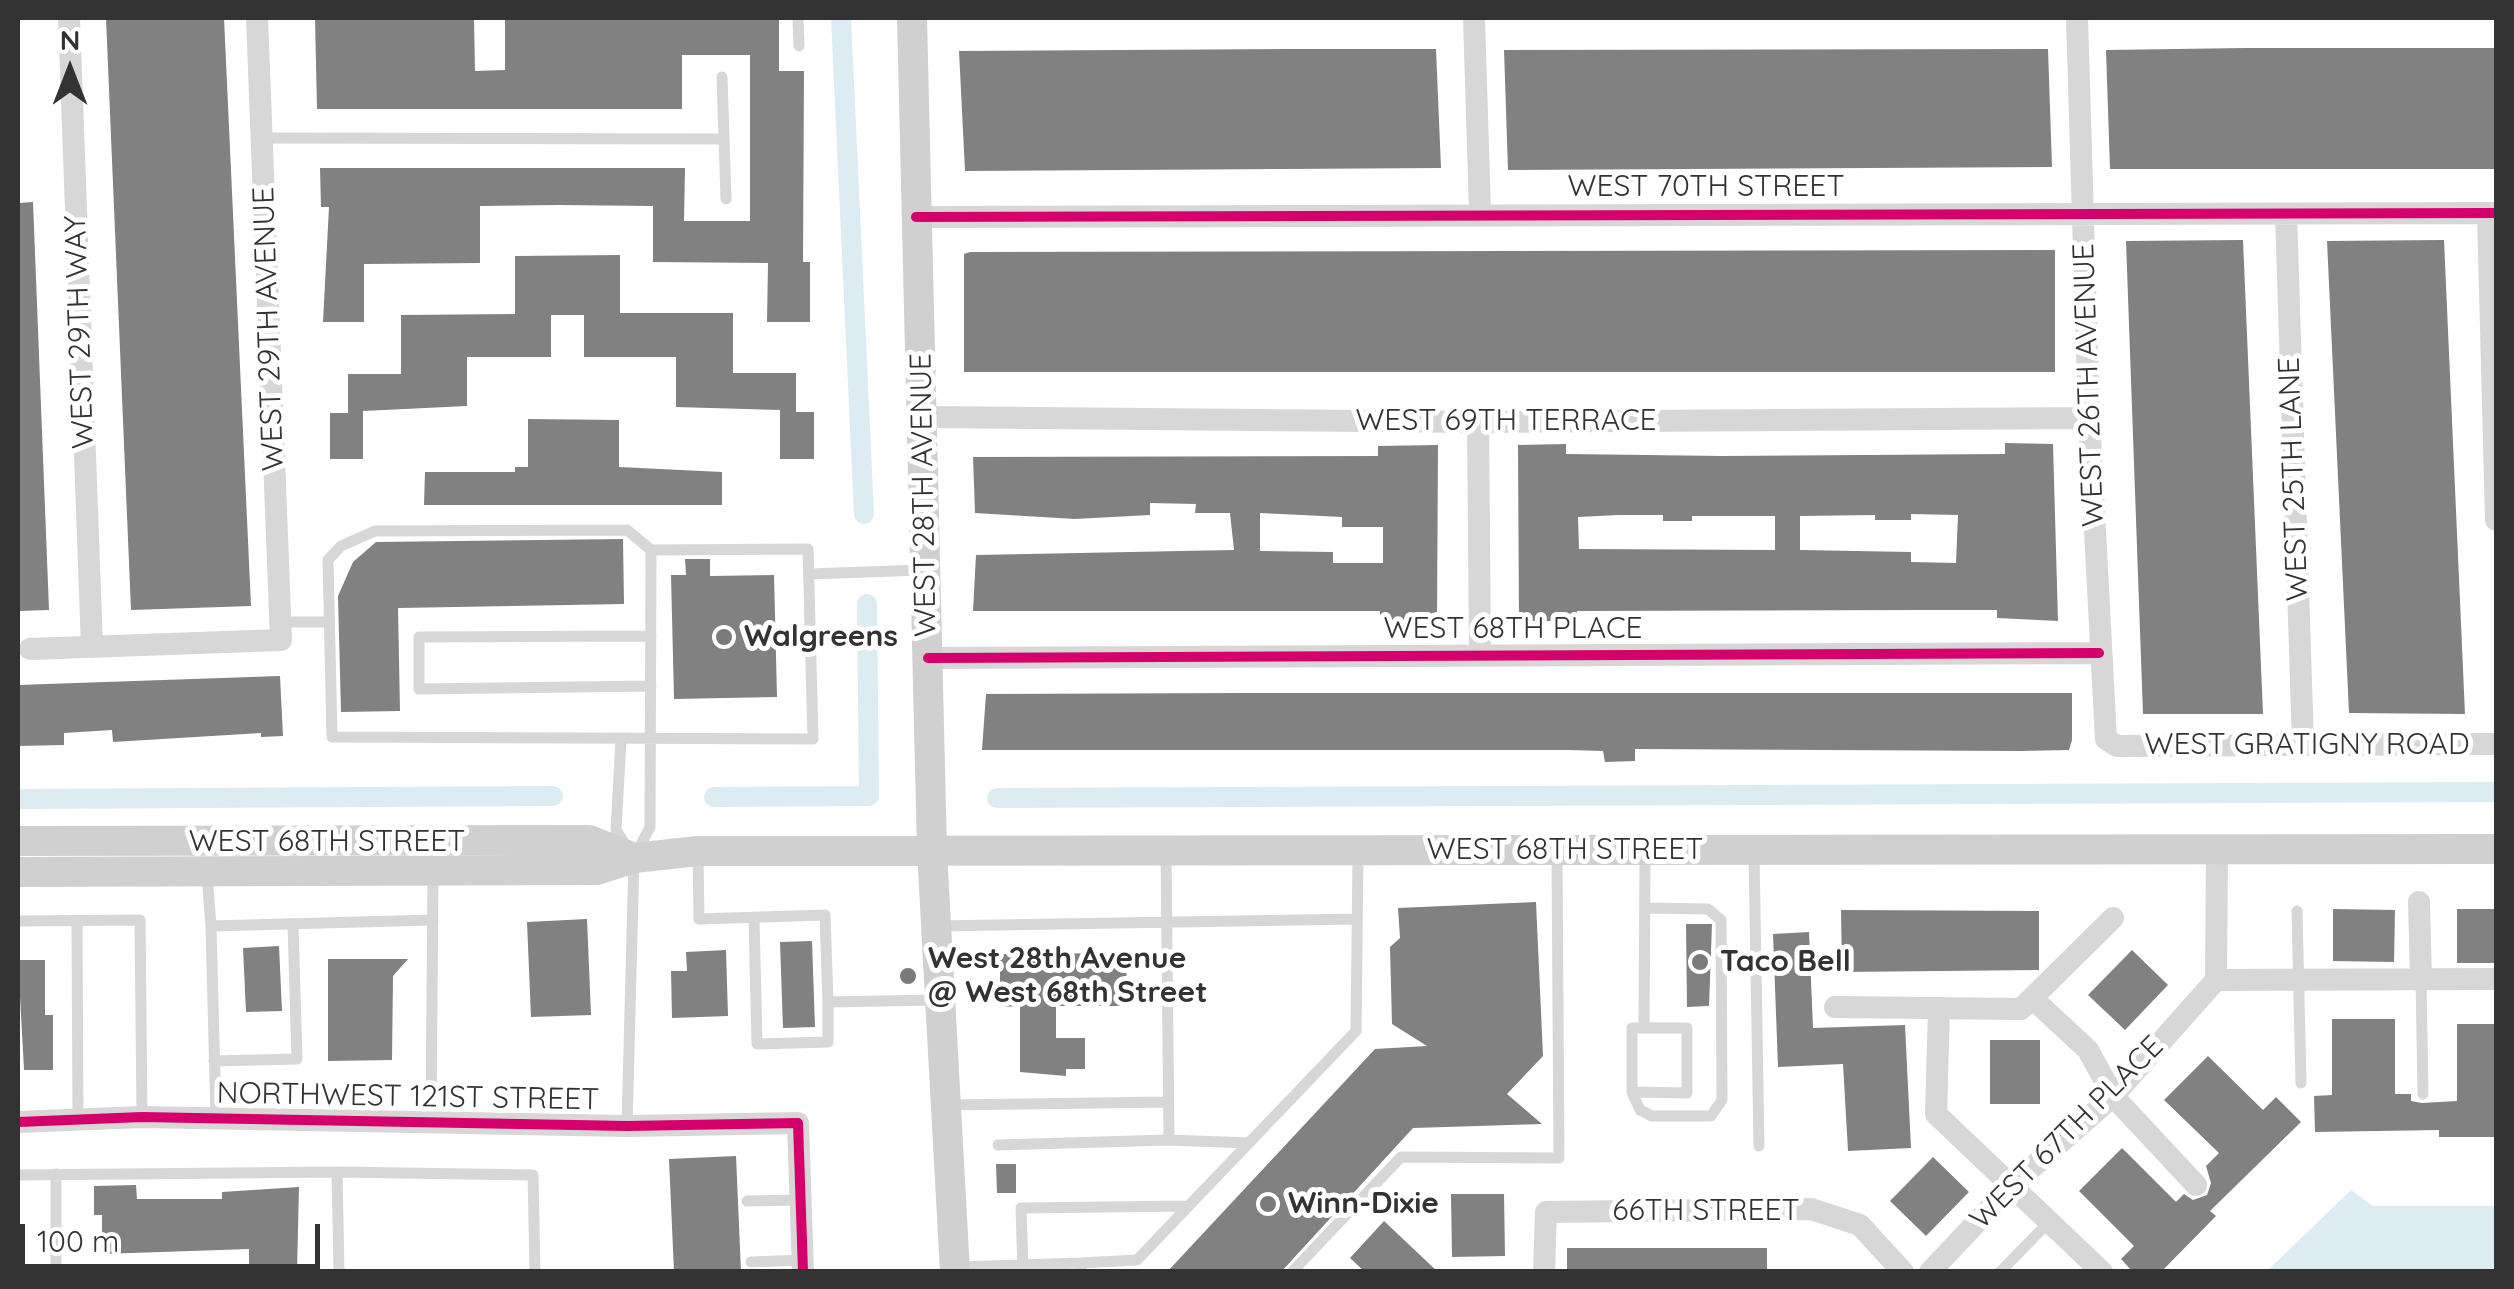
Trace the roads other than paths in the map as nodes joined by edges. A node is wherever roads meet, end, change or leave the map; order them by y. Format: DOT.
graph roads {
  1 [pos="68,18"];
  2 [pos="258,18"];
  3 [pos="798,18"];
  4 [pos="912,18"];
  5 [pos="1474,18"];
  6 [pos="2077,18"];
  7 [pos="799,46"];
  8 [pos="722,76"];
  9 [pos="262,138"];
  10 [pos="724,139"];
  11 [pos="726,199"];
  12 [pos="2082,212"];
  13 [pos="1480,213"];
  14 [pos="2492,213"];
  15 [pos="2286,214"];
  16 [pos="916,217"];
  17 [pos="923,418"];
  18 [pos="2089,418"];
  19 [pos="1478,422"];
  20 [pos="2496,520"];
  21 [pos="651,550"];
  22 [pos="926,570"];
  23 [pos="809,574"];
  24 [pos="328,622"];
  25 [pos="280,631"];
  26 [pos="651,636"];
  27 [pos="92,647"];
  28 [pos="30,650"];
  29 [pos="2099,653"];
  30 [pos="1480,654"];
  31 [pos="928,658"];
  32 [pos="651,686"];
  33 [pos="621,740"];
  34 [pos="651,742"];
  35 [pos="2302,744"];
  36 [pos="2496,744"];
  37 [pos="2117,746"];
  38 [pos="18,841"];
  39 [pos="1754,848"];
  40 [pos="1557,849"];
  41 [pos="1644,849"];
  42 [pos="2496,849"];
  43 [pos="2217,850"];
  44 [pos="698,851"];
  45 [pos="932,851"];
  46 [pos="1166,851"];
  47 [pos="1358,851"];
  48 [pos="634,858"];
  49 [pos="18,872"];
  50 [pos="207,872"];
  51 [pos="433,873"];
  52 [pos="2420,902"];
  53 [pos="1645,908"];
  54 [pos="2298,911"];
  55 [pos="754,917"];
  56 [pos="1357,918"];
  57 [pos="2113,918"];
  58 [pos="433,920"];
  59 [pos="18,921"];
  60 [pos="77,921"];
  61 [pos="1167,922"];
  62 [pos="294,924"];
  63 [pos="210,926"];
  64 [pos="936,926"];
  65 [pos="2298,979"];
  66 [pos="2422,979"];
  67 [pos="2496,979"];
  68 [pos="2216,980"];
  69 [pos="2032,998"];
  70 [pos="940,1000"];
  71 [pos="828,1002"];
  72 [pos="1835,1007"];
  73 [pos="1939,1008"];
  74 [pos="1644,1028"];
  75 [pos="214,1061"];
  76 [pos="2301,1083"];
  77 [pos="1632,1092"];
  78 [pos="2423,1094"];
  79 [pos="2113,1096"];
  80 [pos="1168,1102"];
  81 [pos="946,1105"];
  82 [pos="142,1118"];
  83 [pos="78,1120"];
  84 [pos="216,1120"];
  85 [pos="18,1122"];
  86 [pos="431,1122"];
  87 [pos="627,1126"];
  88 [pos="1169,1140"];
  89 [pos="1250,1143"];
  90 [pos="998,1145"];
  91 [pos="1759,1146"];
  92 [pos="337,1172"];
  93 [pos="18,1174"];
  94 [pos="56,1174"];
  95 [pos="2196,1185"];
  96 [pos="2009,1188"];
  97 [pos="800,1200"];
  98 [pos="747,1202"];
  99 [pos="1189,1206"];
  100 [pos="2048,1223"];
  101 [pos="751,1262"];
  102 [pos="803,1266"];
  103 [pos="1081,1267"];
  104 [pos="1023,1268"];
  105 [pos="955,1269"];
  106 [pos="56,1272"];
  107 [pos="339,1272"];
  108 [pos="535,1272"];
  109 [pos="1292,1272"];
  110 [pos="1544,1272"];
  111 [pos="1904,1272"];
  112 [pos="1930,1272"];
  113 [pos="2000,1272"];
  114 [pos="2102,1272"];
  1 -- 27 [label="street, WEST 29TH WAY"];
  2 -- 9 [label="street, WEST 29TH AVENUE"];
  3 -- 7 [label="lane"];
  4 -- 16 [label="main road, WEST 28TH AVENUE"];
  5 -- 13 [label="street"];
  6 -- 12 [label="street, WEST 26TH AVENUE"];
  8 -- 10 [label="lane"];
  9 -- 10 [label="lane"];
  9 -- 25 [label="street, WEST 29TH AVENUE"];
  10 -- 11 [label="lane"];
  12 -- 13 [label="street, WEST 70TH STREET"];
  12 -- 15 [label="street, WEST 70TH STREET"];
  12 -- 18 [label="street, WEST 26TH AVENUE"];
  13 -- 16 [label="street, WEST 70TH STREET"];
  14 -- 15 [label="street, WEST 70TH STREET"];
  14 -- 20 [label="street"];
  15 -- 35 [label="street, WEST 25TH LANE"];
  16 -- 17 [label="main road, WEST 28TH AVENUE"];
  17 -- 19 [label="street, WEST 69TH TERRACE"];
  17 -- 22 [label="main road, WEST 28TH AVENUE"];
  18 -- 19 [label="street, WEST 69TH TERRACE"];
  18 -- 29 [label="street, WEST 26TH AVENUE"];
  19 -- 30 [label="street"];
  21 -- 23 [label="lane"];
  21 -- 24 [label="lane"];
  21 -- 26 [label="lane"];
  22 -- 23 [label="lane"];
  22 -- 31 [label="main road, WEST 28TH AVENUE"];
  23 -- 34 [label="lane"];
  24 -- 25 [label="lane"];
  24 -- 33 [label="lane"];
  25 -- 27 [label="street"];
  26 -- 32 [label="lane"];
  26 -- 32 [label="lane"];
  27 -- 28 [label="street"];
  29 -- 30 [label="street, WEST 68TH PLACE"];
  29 -- 37 [label="street, WEST 26TH AVENUE"];
  30 -- 31 [label="street, WEST 68TH PLACE"];
  31 -- 45 [label="main road, WEST 28TH AVENUE"];
  32 -- 34 [label="lane"];
  33 -- 34 [label="lane"];
  33 -- 48 [label="lane"];
  34 -- 48 [label="lane"];
  35 -- 36 [label="street, WEST GRATIGNY ROAD"];
  35 -- 37 [label="street, WEST GRATIGNY ROAD"];
  38 -- 48 [label="main road, WEST 68TH STREET"];
  39 -- 41 [label="main road, WEST 68TH STREET"];
  39 -- 43 [label="main road, WEST 68TH STREET"];
  39 -- 91 [label="lane"];
  40 -- 41 [label="main road, WEST 68TH STREET"];
  40 -- 47 [label="main road, WEST 68TH STREET"];
  40 -- 109 [label="lane"];
  41 -- 53 [label="lane"];
  42 -- 43 [label="main road, WEST 68TH STREET"];
  43 -- 68 [label="street"];
  44 -- 45 [label="main road, WEST 68TH STREET"];
  44 -- 48 [label="main road, WEST 68TH STREET"];
  44 -- 55 [label="lane"];
  45 -- 46 [label="main road, WEST 68TH STREET"];
  45 -- 64 [label="main road, WEST 28TH AVENUE"];
  46 -- 47 [label="main road, WEST 68TH STREET"];
  46 -- 61 [label="lane"];
  47 -- 56 [label="lane"];
  48 -- 51 [label="main road, WEST 68TH STREET"];
  48 -- 87 [label="lane"];
  49 -- 50 [label="main road, WEST 68TH STREET"];
  50 -- 51 [label="main road, WEST 68TH STREET"];
  50 -- 63 [label="lane"];
  51 -- 58 [label="lane"];
  52 -- 66 [label="street"];
  53 -- 74 [label="lane"];
  53 -- 77 [label="lane"];
  54 -- 65 [label="lane"];
  55 -- 71 [label="lane"];
  55 -- 71 [label="lane"];
  56 -- 61 [label="lane"];
  56 -- 89 [label="lane"];
  57 -- 69 [label="street"];
  58 -- 62 [label="lane"];
  58 -- 86 [label="lane"];
  59 -- 60 [label="lane"];
  60 -- 82 [label="lane"];
  60 -- 83 [label="lane"];
  61 -- 64 [label="lane"];
  61 -- 80 [label="lane"];
  62 -- 63 [label="lane"];
  62 -- 75 [label="lane"];
  63 -- 75 [label="lane"];
  64 -- 70 [label="main road, WEST 28TH AVENUE"];
  65 -- 66 [label="street"];
  65 -- 68 [label="street"];
  65 -- 76 [label="lane"];
  66 -- 67 [label="street"];
  66 -- 78 [label="lane"];
  68 -- 79 [label="street, WEST 67TH PLACE"];
  69 -- 73 [label="street"];
  69 -- 79 [label="street"];
  70 -- 71 [label="lane"];
  70 -- 81 [label="main road, WEST 28TH AVENUE"];
  72 -- 73 [label="street"];
  73 -- 96 [label="street"];
  74 -- 77 [label="lane"];
  74 -- 77 [label="lane"];
  75 -- 84 [label="lane"];
  79 -- 95 [label="street"];
  79 -- 96 [label="street, WEST 67TH PLACE"];
  80 -- 81 [label="lane"];
  80 -- 88 [label="lane"];
  81 -- 105 [label="main road, WEST 28TH AVENUE"];
  82 -- 83 [label="street, NORTHWEST 121ST STREET"];
  82 -- 84 [label="street, NORTHWEST 121ST STREET"];
  83 -- 85 [label="street, NORTHWEST 121ST STREET"];
  84 -- 86 [label="street, NORTHWEST 121ST STREET"];
  86 -- 87 [label="street, NORTHWEST 121ST STREET"];
  87 -- 97 [label="street, NORTHWEST 121ST STREET"];
  88 -- 89 [label="lane"];
  88 -- 90 [label="lane"];
  89 -- 99 [label="lane"];
  92 -- 94 [label="lane"];
  92 -- 107 [label="lane"];
  92 -- 108 [label="lane"];
  93 -- 94 [label="lane"];
  94 -- 106 [label="lane"];
  96 -- 100 [label="street"];
  96 -- 112 [label="street, WEST 67TH PLACE"];
  97 -- 98 [label="lane"];
  97 -- 102 [label="street"];
  99 -- 103 [label="lane"];
  99 -- 104 [label="lane"];
  100 -- 113 [label="lane"];
  100 -- 114 [label="street"];
  101 -- 102 [label="lane"];
  103 -- 104 [label="lane"];
  104 -- 105 [label="lane"];
  110 -- 111 [label="street, 66TH STREET"];
}
